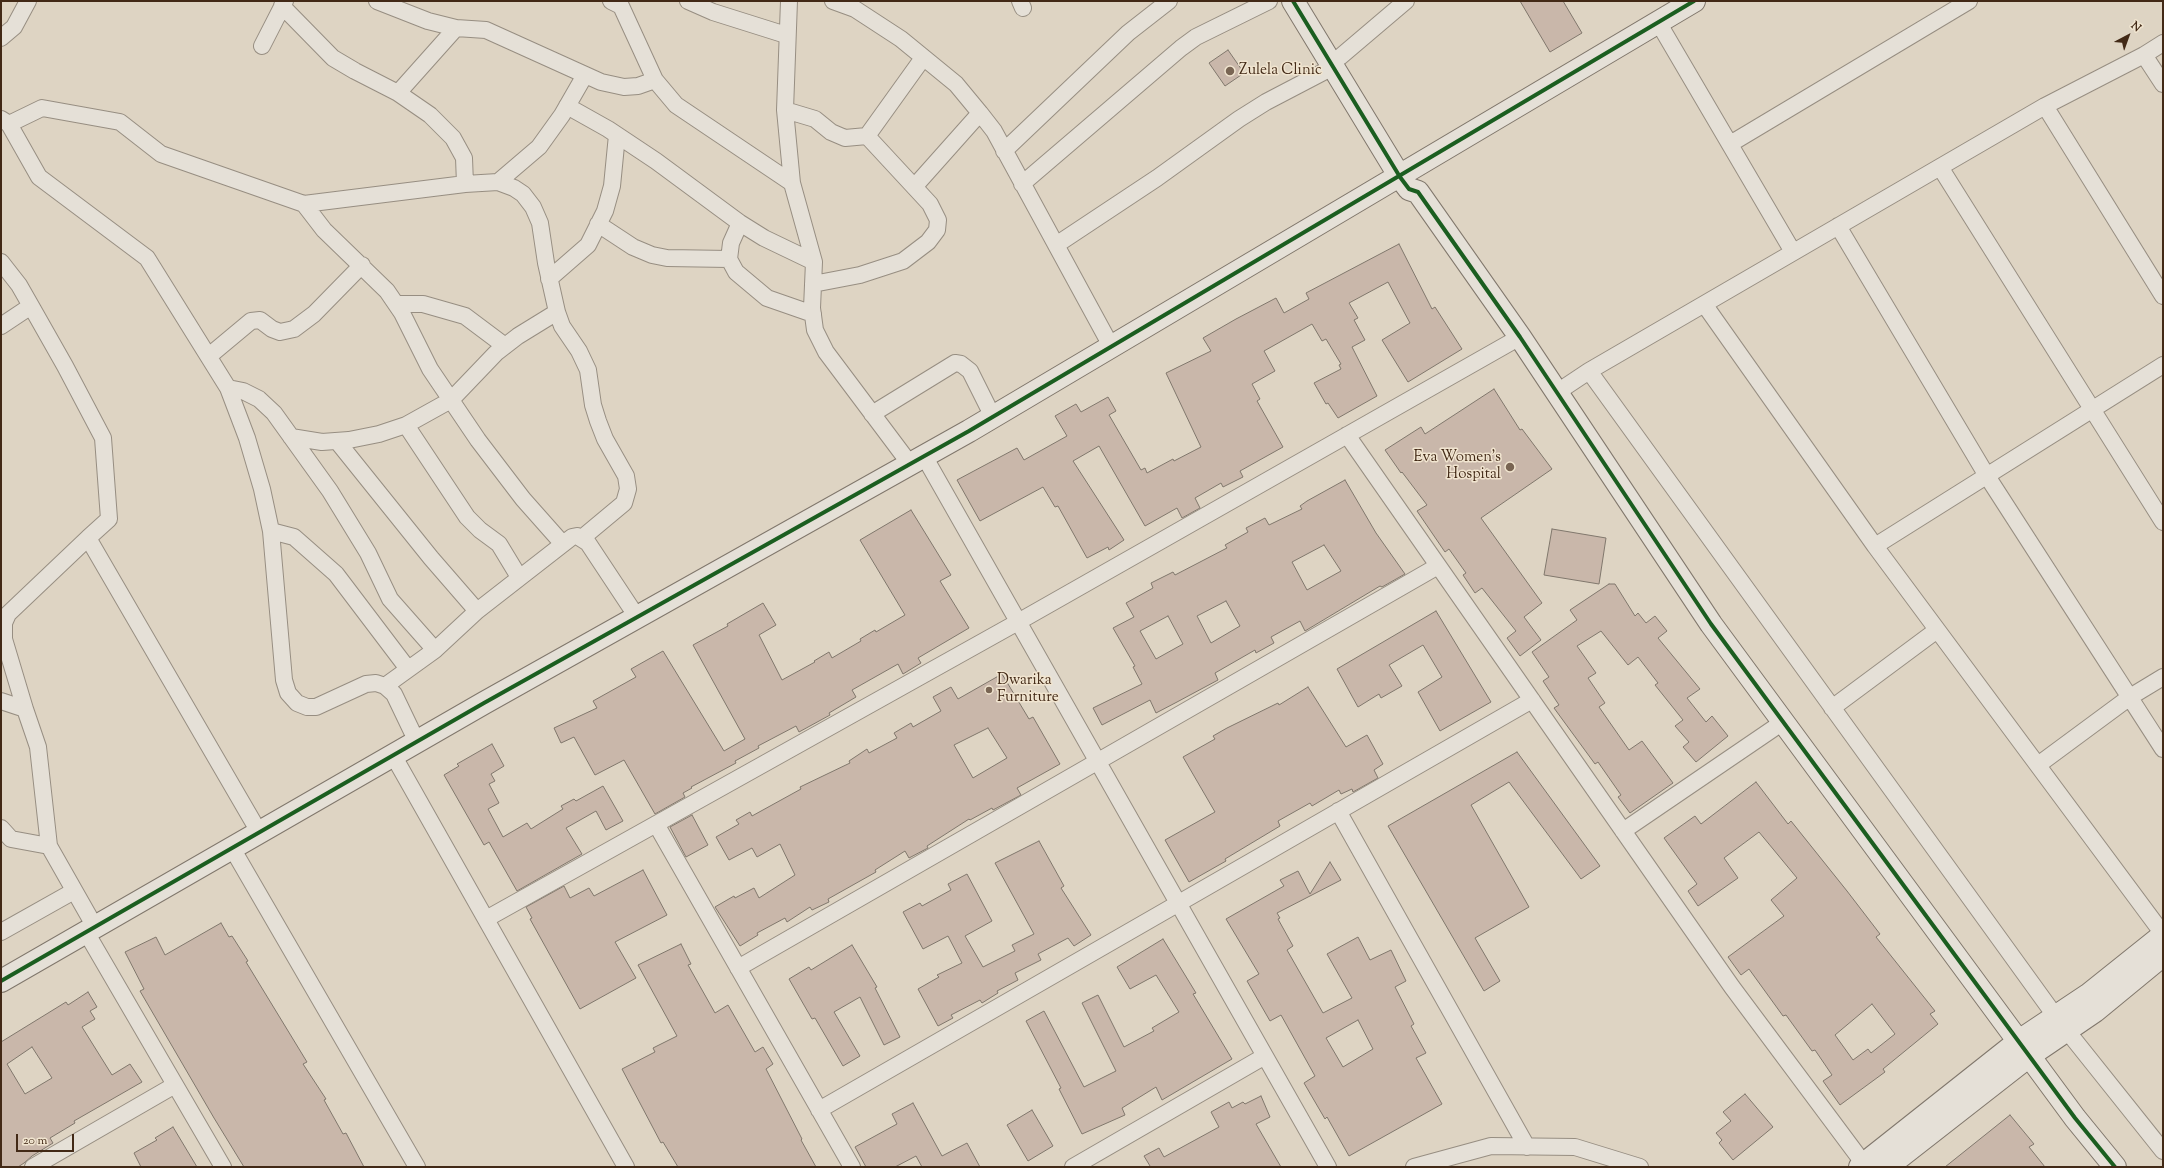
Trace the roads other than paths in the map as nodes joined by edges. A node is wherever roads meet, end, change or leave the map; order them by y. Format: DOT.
graph roads {
  1 [pos="28,1"];
  2 [pos="377,1"];
  3 [pos="688,1"];
  4 [pos="789,1"];
  5 [pos="834,1"];
  6 [pos="1169,1"];
  7 [pos="1269,1"];
  8 [pos="1293,1"];
  9 [pos="1306,1"];
  10 [pos="1406,1"];
  11 [pos="1694,1"];
  12 [pos="1969,1"];
  13 [pos="284,4"];
  14 [pos="619,4"];
  15 [pos="1658,22"];
  16 [pos="456,28"];
  17 [pos="786,35"];
  18 [pos="1,38"];
  19 [pos="2163,43"];
  20 [pos="262,46"];
  21 [pos="2144,55"];
  22 [pos="923,58"];
  23 [pos="1337,62"];
  24 [pos="585,75"];
  25 [pos="655,80"];
  26 [pos="2163,84"];
  27 [pos="398,93"];
  28 [pos="567,106"];
  29 [pos="2045,106"];
  30 [pos="785,110"];
  31 [pos="980,113"];
  32 [pos="5,122"];
  33 [pos="617,135"];
  34 [pos="867,136"];
  35 [pos="1730,144"];
  36 [pos="1004,151"];
  37 [pos="1940,167"];
  38 [pos="1405,174"];
  39 [pos="498,182"];
  40 [pos="792,183"];
  41 [pos="465,184"];
  42 [pos="1022,184"];
  43 [pos="915,186"];
  44 [pos="304,204"];
  45 [pos="740,223"];
  46 [pos="598,224"];
  47 [pos="1838,226"];
  48 [pos="1056,245"];
  49 [pos="1793,252"];
  50 [pos="729,258"];
  51 [pos="1,262"];
  52 [pos="814,262"];
  53 [pos="362,265"];
  54 [pos="549,279"];
  55 [pos="813,284"];
  56 [pos="2163,296"];
  57 [pos="396,304"];
  58 [pos="1704,304"];
  59 [pos="31,306"];
  60 [pos="557,312"];
  61 [pos="813,314"];
  62 [pos="1,326"];
  63 [pos="1520,337"];
  64 [pos="505,346"];
  65 [pos="1111,346"];
  66 [pos="209,356"];
  67 [pos="2163,365"];
  68 [pos="1589,371"];
  69 [pos="228,388"];
  70 [pos="1556,393"];
  71 [pos="451,400"];
  72 [pos="2093,409"];
  73 [pos="872,414"];
  74 [pos="993,417"];
  75 [pos="406,425"];
  76 [pos="1347,435"];
  77 [pos="291,437"];
  78 [pos="337,441"];
  79 [pos="917,460"];
  80 [pos="1987,476"];
  81 [pos="2163,522"];
  82 [pos="271,531"];
  83 [pos="88,538"];
  84 [pos="582,538"];
  85 [pos="562,543"];
  86 [pos="1875,546"];
  87 [pos="1438,566"];
  88 [pos="519,577"];
  89 [pos="477,611"];
  90 [pos="637,617"];
  91 [pos="1018,622"];
  92 [pos="1937,630"];
  93 [pos="435,650"];
  94 [pos="408,669"];
  95 [pos="2163,678"];
  96 [pos="385,686"];
  97 [pos="2130,697"];
  98 [pos="1532,700"];
  99 [pos="1,701"];
  100 [pos="1832,708"];
  101 [pos="25,709"];
  102 [pos="1783,722"];
  103 [pos="417,742"];
  104 [pos="2163,749"];
  105 [pos="393,755"];
  106 [pos="1098,761"];
  107 [pos="2038,765"];
  108 [pos="1338,811"];
  109 [pos="656,824"];
  110 [pos="1,828"];
  111 [pos="259,832"];
  112 [pos="1623,832"];
  113 [pos="49,846"];
  114 [pos="232,848"];
  115 [pos="74,891"];
  116 [pos="1178,903"];
  117 [pos="486,919"];
  118 [pos="90,929"];
  119 [pos="1,932"];
  120 [pos="2163,934"];
  121 [pos="2163,955"];
  122 [pos="738,968"];
  123 [pos="1,980"];
  124 [pos="2061,1024"];
  125 [pos="2024,1049"];
  126 [pos="1265,1056"];
  127 [pos="175,1085"];
  128 [pos="819,1110"];
  129 [pos="1526,1147"];
  130 [pos="2163,1151"];
  131 [pos="1862,1166"];
  132 [pos="33,1167"];
  133 [pos="223,1167"];
  134 [pos="417,1167"];
  135 [pos="626,1167"];
  136 [pos="852,1167"];
  137 [pos="1073,1167"];
  138 [pos="1328,1167"];
  139 [pos="1414,1167"];
  140 [pos="1640,1167"];
  141 [pos="1887,1167"];
  142 [pos="2115,1167"];
  1 -- 18 [label="street"];
  2 -- 16 [label="street"];
  3 -- 17 [label="street"];
  4 -- 17 [label="street"];
  5 -- 22 [label="street"];
  6 -- 36 [label="street"];
  7 -- 42 [label="street"];
  8 -- 23 [label="street"];
  9 -- 23 [label="street"];
  10 -- 23 [label="street"];
  11 -- 15 [label="street"];
  12 -- 35 [label="street"];
  13 -- 20 [label="street"];
  13 -- 27 [label="street"];
  14 -- 25 [label="street"];
  15 -- 35 [label="street"];
  15 -- 38 [label="street"];
  16 -- 24 [label="street"];
  16 -- 27 [label="street"];
  17 -- 30 [label="street"];
  19 -- 21 [label="street"];
  21 -- 26 [label="street"];
  21 -- 29 [label="street"];
  22 -- 31 [label="street"];
  22 -- 34 [label="street"];
  23 -- 38 [label="street"];
  23 -- 48 [label="street"];
  24 -- 25 [label="street"];
  24 -- 28 [label="street"];
  25 -- 40 [label="street"];
  27 -- 41 [label="street"];
  28 -- 33 [label="street"];
  28 -- 39 [label="street"];
  29 -- 37 [label="street"];
  29 -- 56 [label="street"];
  30 -- 34 [label="street"];
  30 -- 40 [label="street"];
  31 -- 36 [label="street"];
  31 -- 43 [label="street"];
  32 -- 44 [label="street"];
  32 -- 66 [label="street"];
  33 -- 45 [label="street"];
  33 -- 46 [label="street"];
  34 -- 43 [label="street"];
  35 -- 49 [label="street"];
  36 -- 42 [label="street"];
  37 -- 47 [label="street"];
  37 -- 72 [label="street"];
  38 -- 63 [label="street"];
  38 -- 65 [label="street"];
  39 -- 41 [label="street"];
  39 -- 54 [label="street"];
  40 -- 52 [label="street"];
  41 -- 44 [label="street"];
  42 -- 48 [label="street"];
  43 -- 55 [label="street"];
  44 -- 53 [label="street"];
  45 -- 50 [label="street"];
  45 -- 52 [label="street"];
  46 -- 50 [label="street"];
  46 -- 54 [label="street"];
  47 -- 49 [label="street"];
  47 -- 80 [label="street"];
  48 -- 65 [label="street"];
  49 -- 58 [label="street"];
  50 -- 61 [label="street"];
  51 -- 59 [label="street"];
  52 -- 55 [label="street"];
  53 -- 57 [label="street"];
  53 -- 66 [label="street"];
  54 -- 60 [label="street"];
  55 -- 61 [label="street"];
  57 -- 64 [label="street"];
  57 -- 71 [label="street"];
  58 -- 68 [label="street"];
  58 -- 86 [label="street"];
  59 -- 62 [label="street"];
  59 -- 83 [label="street"];
  60 -- 64 [label="street"];
  60 -- 84 [label="street"];
  61 -- 73 [label="street"];
  63 -- 70 [label="street"];
  63 -- 76 [label="street"];
  64 -- 71 [label="street"];
  65 -- 74 [label="street"];
  66 -- 69 [label="street"];
  67 -- 72 [label="street"];
  68 -- 70 [label="street"];
  68 -- 100 [label="street"];
  69 -- 77 [label="street"];
  69 -- 82 [label="street"];
  70 -- 102 [label="street"];
  71 -- 75 [label="street"];
  71 -- 85 [label="street"];
  72 -- 80 [label="street"];
  72 -- 81 [label="street"];
  73 -- 74 [label="street"];
  73 -- 79 [label="street"];
  74 -- 79 [label="street"];
  75 -- 78 [label="street"];
  75 -- 88 [label="street"];
  76 -- 87 [label="street"];
  76 -- 91 [label="street"];
  77 -- 78 [label="street"];
  77 -- 93 [label="street"];
  78 -- 89 [label="street"];
  79 -- 90 [label="street"];
  79 -- 91 [label="street"];
  80 -- 86 [label="street"];
  80 -- 97 [label="street"];
  82 -- 94 [label="street"];
  82 -- 96 [label="street"];
  83 -- 101 [label="street"];
  83 -- 111 [label="street"];
  84 -- 85 [label="street"];
  84 -- 90 [label="street"];
  85 -- 88 [label="street"];
  86 -- 92 [label="street"];
  87 -- 98 [label="street"];
  87 -- 106 [label="street"];
  88 -- 89 [label="street"];
  89 -- 93 [label="street"];
  90 -- 103 [label="street"];
  91 -- 106 [label="street"];
  91 -- 109 [label="street"];
  92 -- 100 [label="street"];
  92 -- 107 [label="street"];
  93 -- 94 [label="street"];
  94 -- 96 [label="street"];
  95 -- 97 [label="street"];
  96 -- 103 [label="street"];
  97 -- 104 [label="street"];
  97 -- 107 [label="street"];
  98 -- 108 [label="street"];
  98 -- 112 [label="street"];
  99 -- 101 [label="street"];
  100 -- 124 [label="street"];
  101 -- 113 [label="street"];
  102 -- 112 [label="street"];
  102 -- 125 [label="street"];
  103 -- 105 [label="street"];
  105 -- 111 [label="street"];
  105 -- 117 [label="street"];
  106 -- 116 [label="street"];
  106 -- 122 [label="street"];
  107 -- 120 [label="street"];
  108 -- 116 [label="street"];
  108 -- 129 [label="street"];
  109 -- 117 [label="street"];
  109 -- 122 [label="street"];
  110 -- 113 [label="street"];
  111 -- 114 [label="street"];
  112 -- 131 [label="street"];
  113 -- 115 [label="street"];
  114 -- 118 [label="street"];
  114 -- 134 [label="street"];
  115 -- 118 [label="street"];
  115 -- 119 [label="street"];
  116 -- 126 [label="street"];
  116 -- 128 [label="street"];
  117 -- 135 [label="street"];
  118 -- 123 [label="street"];
  118 -- 127 [label="street"];
  120 -- 124 [label="street"];
  121 -- 124 [label="street"];
  122 -- 128 [label="street"];
  124 -- 125 [label="street"];
  124 -- 130 [label="street"];
  125 -- 131 [label="street"];
  125 -- 141 [label="street"];
  125 -- 142 [label="street"];
  126 -- 137 [label="street"];
  126 -- 138 [label="street"];
  127 -- 132 [label="street"];
  127 -- 133 [label="street"];
  128 -- 136 [label="street"];
  129 -- 139 [label="street"];
  129 -- 140 [label="street"];
}
